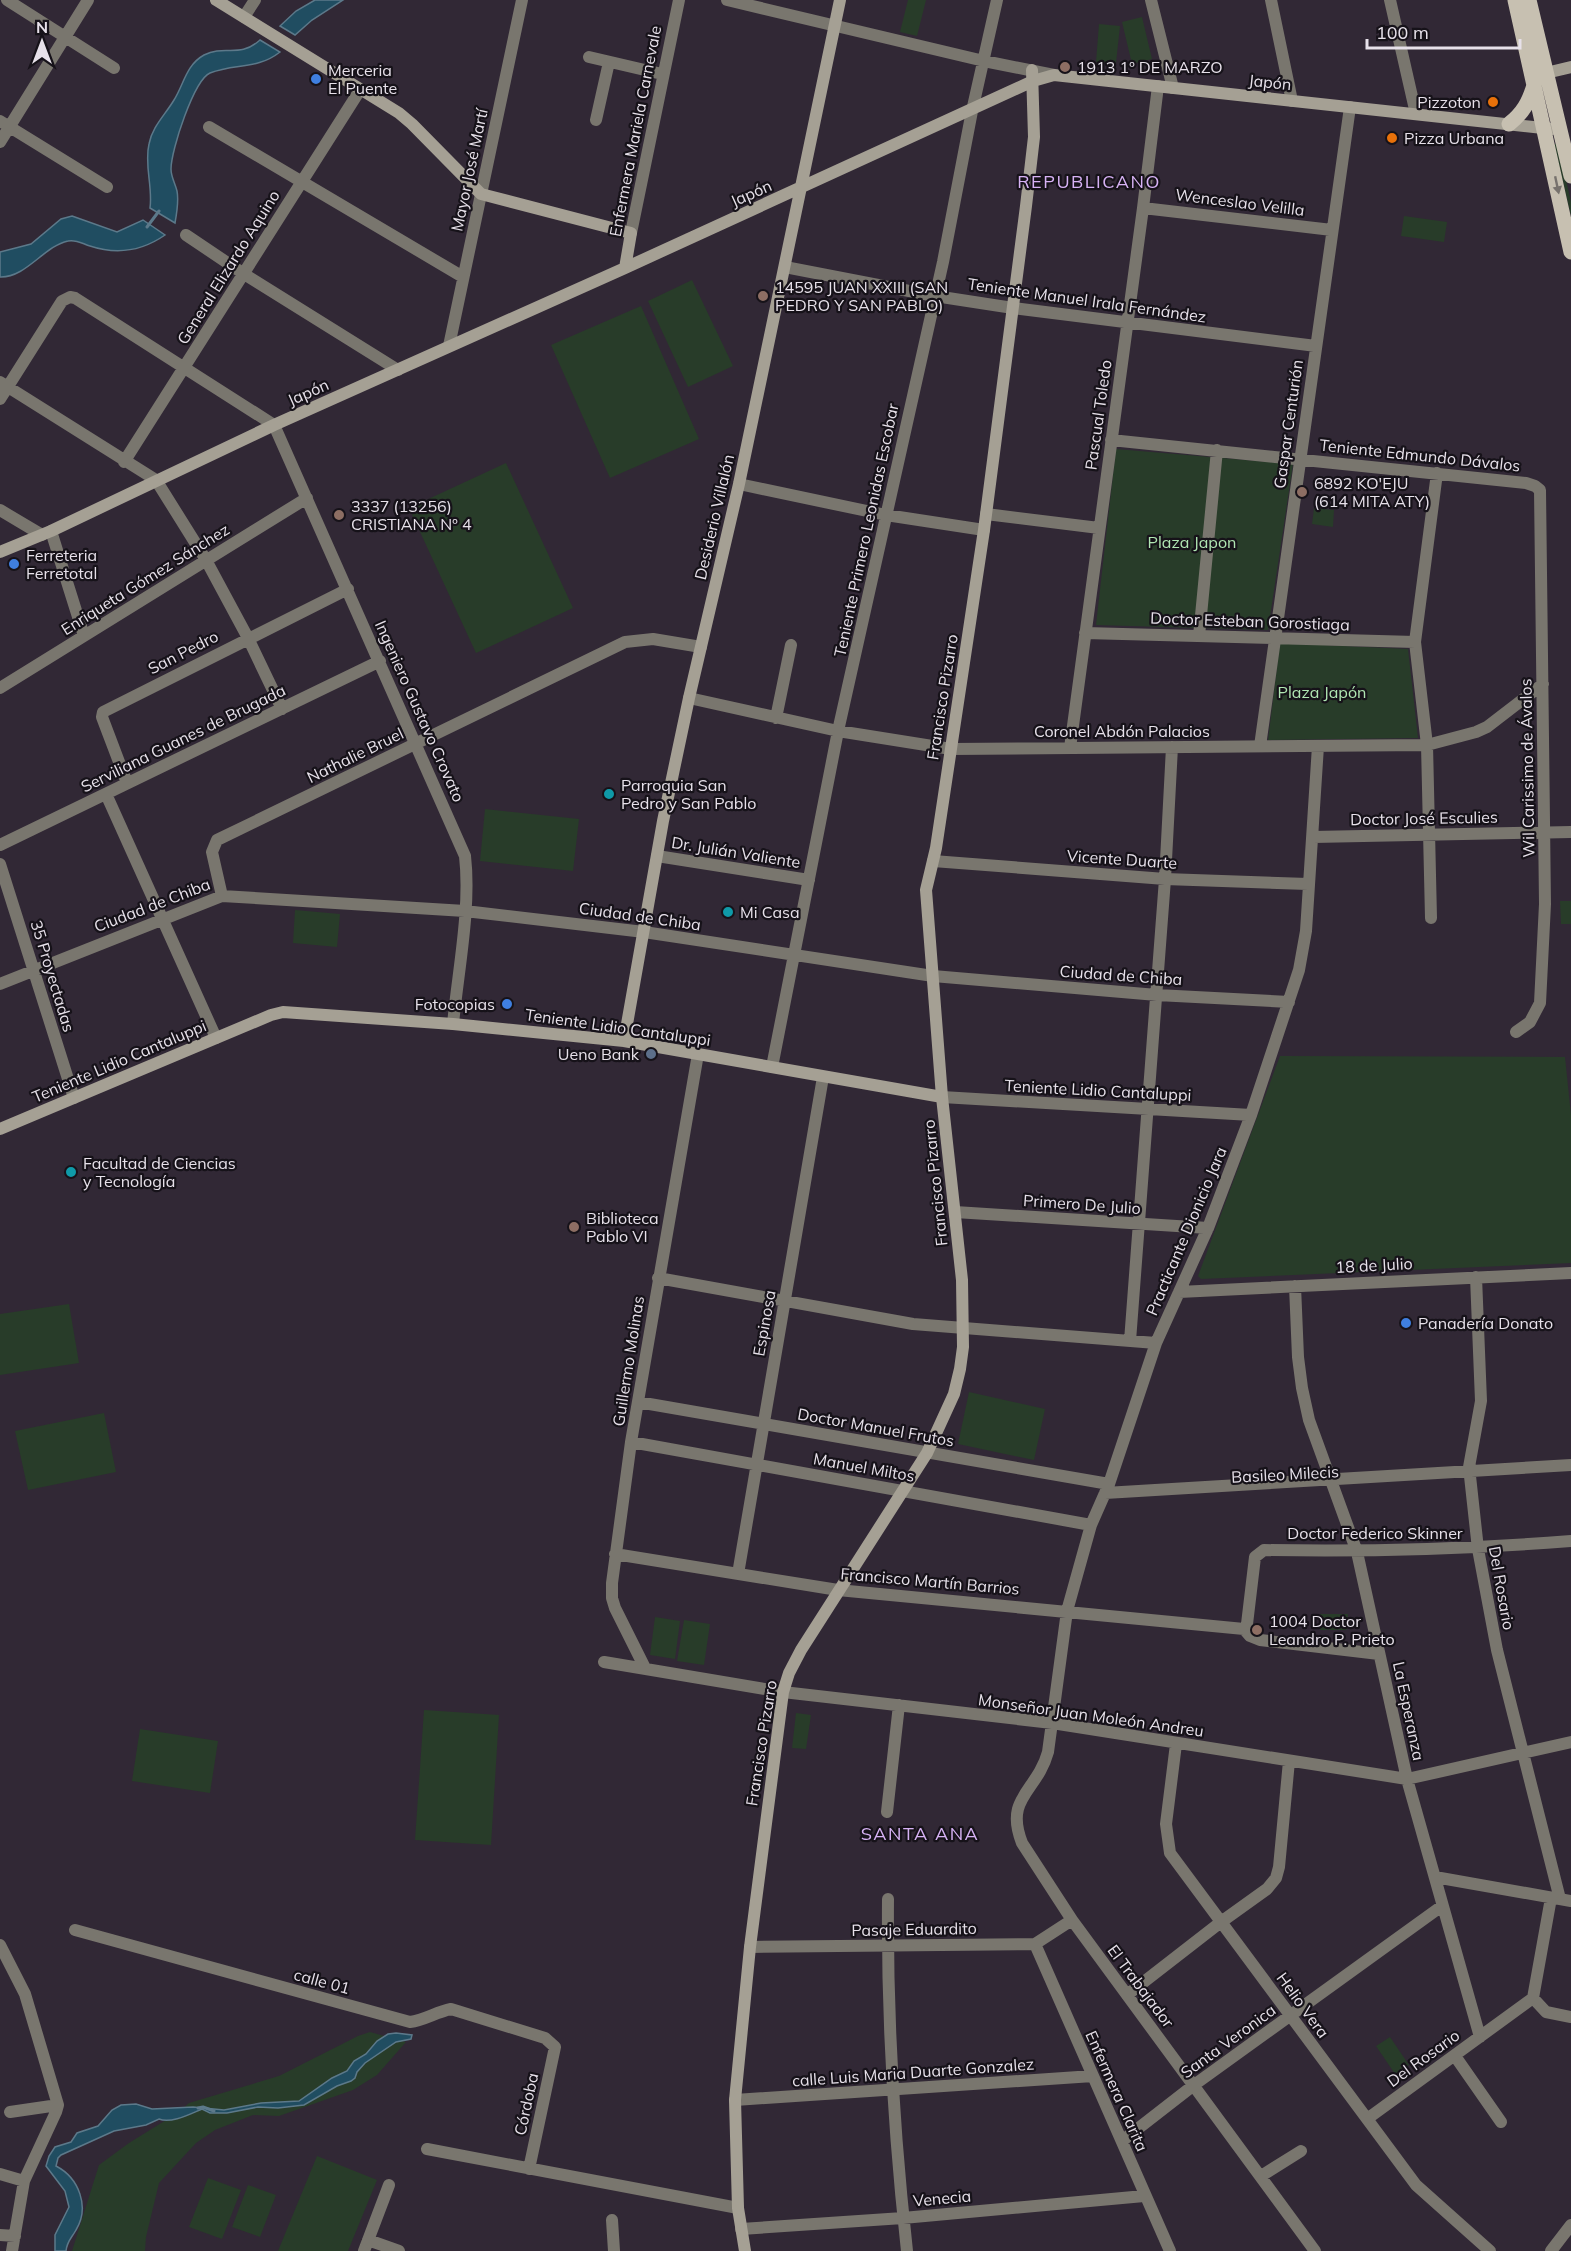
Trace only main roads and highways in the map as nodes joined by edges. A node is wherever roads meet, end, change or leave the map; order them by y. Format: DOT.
graph roads {
  1 [pos="1515,0"];
  2 [pos="1529,0"];
  3 [pos="1534,85"];
  4 [pos="1509,124"];
  5 [pos="1552,129"];
  6 [pos="1571,176"];
  7 [pos="1570,248"];
  1 -- 3 [label="main road"];
  2 -- 5 [label="main road"];
  3 -- 4 [label="main road"];
  3 -- 5 [label="main road"];
  5 -- 6 [label="main road"];
  5 -- 7 [label="main road, one-way"];
}
